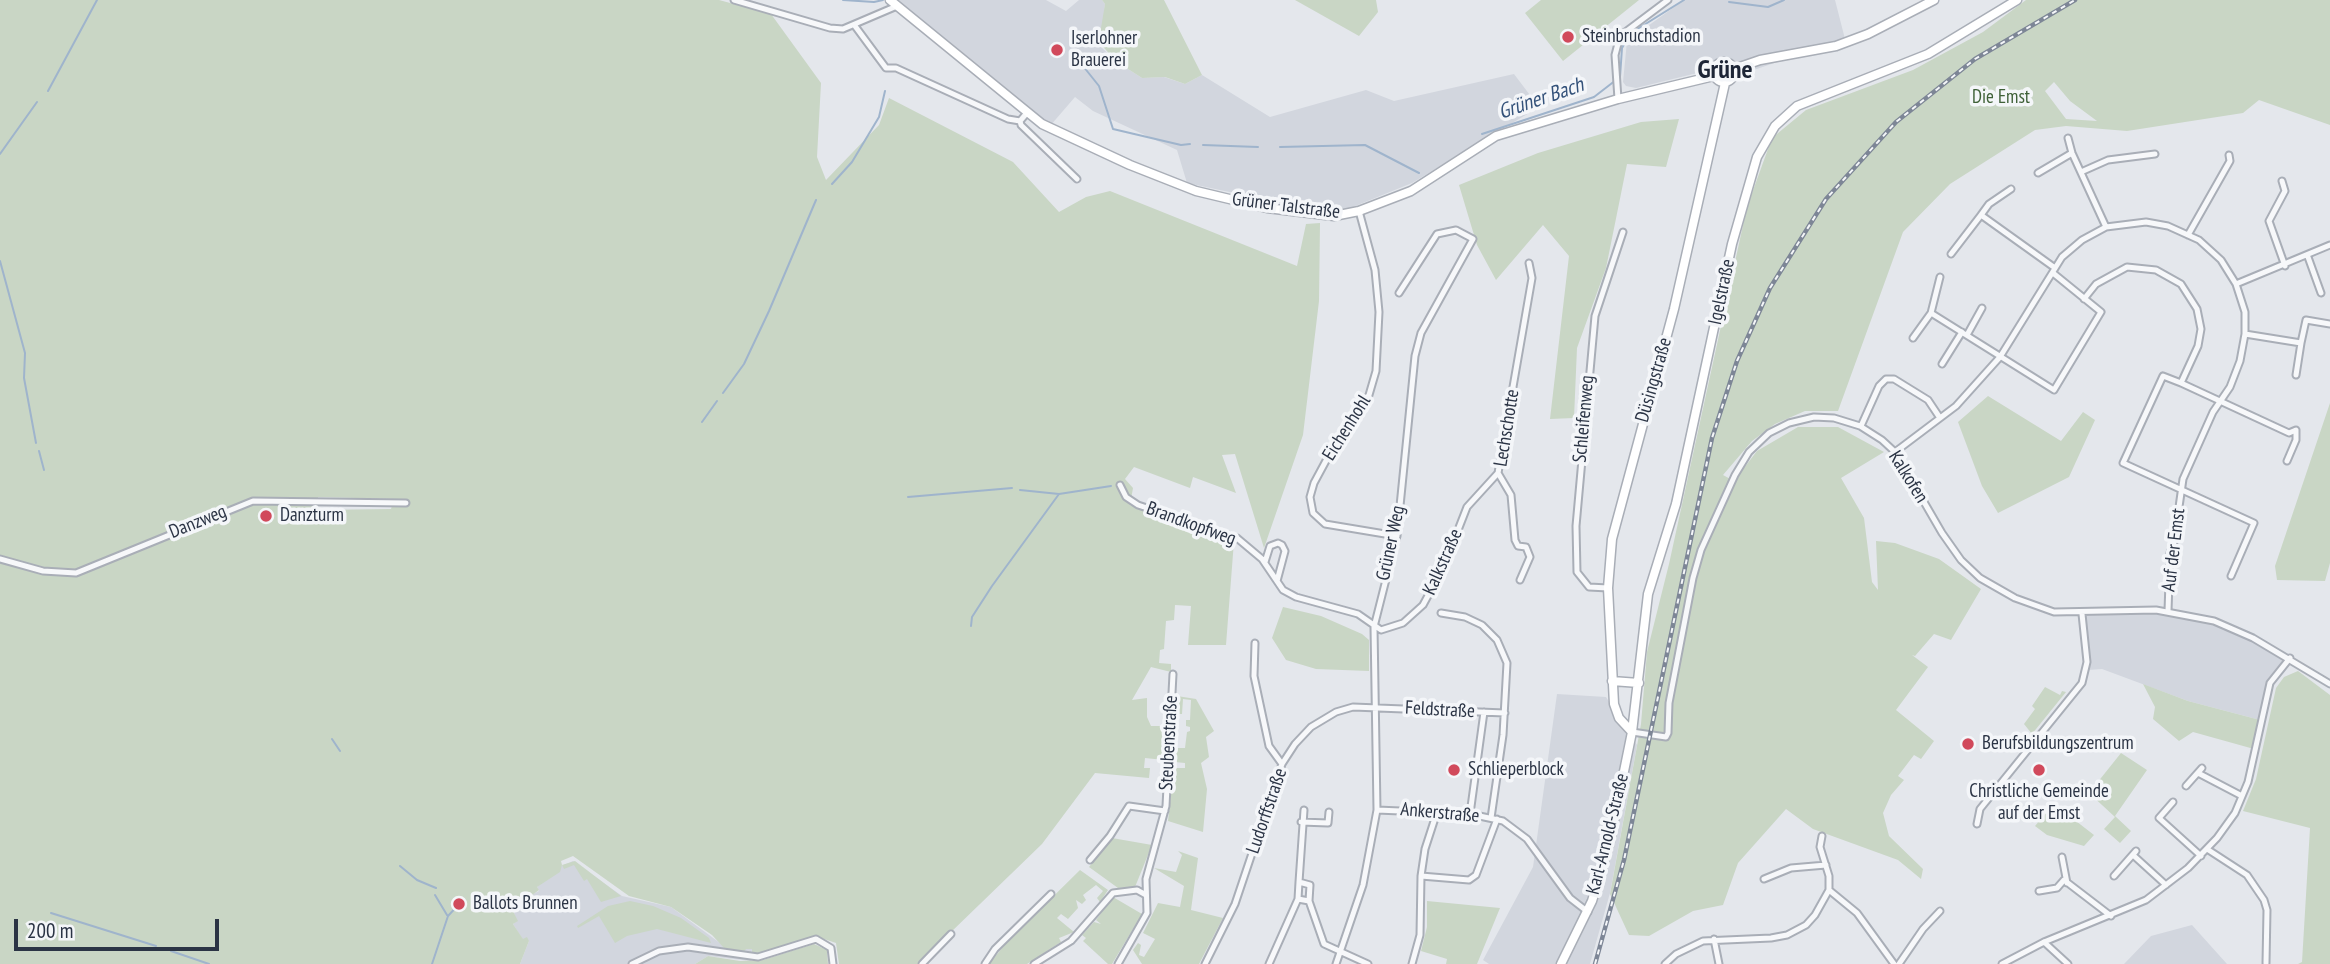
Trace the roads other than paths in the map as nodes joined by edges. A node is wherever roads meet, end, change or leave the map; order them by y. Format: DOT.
graph roads {
  1 [pos="734,0"];
  2 [pos="1668,0"];
  3 [pos="1934,0"];
  4 [pos="2017,0"];
  5 [pos="892,2"];
  6 [pos="855,26"];
  7 [pos="1734,69"];
  8 [pos="1714,76"];
  9 [pos="1725,82"];
  10 [pos="1618,99"];
  11 [pos="1026,114"];
  12 [pos="1020,121"];
  13 [pos="2068,138"];
  14 [pos="2072,153"];
  15 [pos="2155,154"];
  16 [pos="2229,155"];
  17 [pos="2081,172"];
  18 [pos="2038,173"];
  19 [pos="1077,179"];
  20 [pos="2282,181"];
  21 [pos="2011,189"];
  22 [pos="1359,211"];
  23 [pos="1981,215"];
  24 [pos="2106,228"];
  25 [pos="1623,232"];
  26 [pos="2188,235"];
  27 [pos="2330,245"];
  28 [pos="1951,254"];
  29 [pos="2308,257"];
  30 [pos="1529,262"];
  31 [pos="2285,265"];
  32 [pos="2054,270"];
  33 [pos="1940,277"];
  34 [pos="2236,284"];
  35 [pos="1399,293"];
  36 [pos="2321,293"];
  37 [pos="2084,299"];
  38 [pos="1982,308"];
  39 [pos="1931,313"];
  40 [pos="2330,324"];
  41 [pos="1964,333"];
  42 [pos="2245,334"];
  43 [pos="1913,338"];
  44 [pos="2301,343"];
  45 [pos="2000,357"];
  46 [pos="1942,364"];
  47 [pos="2296,375"];
  48 [pos="2181,383"];
  49 [pos="2221,403"];
  50 [pos="1940,418"];
  51 [pos="1861,426"];
  52 [pos="1895,452"];
  53 [pos="2287,461"];
  54 [pos="1498,473"];
  55 [pos="1120,485"];
  56 [pos="2181,490"];
  57 [pos="405,503"];
  58 [pos="1396,536"];
  59 [pos="0,559"];
  60 [pos="1265,562"];
  61 [pos="2231,576"];
  62 [pos="1520,580"];
  63 [pos="1277,581"];
  64 [pos="1608,588"];
  65 [pos="2168,611"];
  66 [pos="1441,613"];
  67 [pos="2082,614"];
  68 [pos="1374,627"];
  69 [pos="1255,643"];
  70 [pos="2290,658"];
  71 [pos="1172,674"];
  72 [pos="1612,681"];
  73 [pos="1639,683"];
  74 [pos="2330,684"];
  75 [pos="1375,707"];
  76 [pos="1484,712"];
  77 [pos="1505,713"];
  78 [pos="1632,732"];
  79 [pos="1282,764"];
  80 [pos="2186,786"];
  81 [pos="2242,796"];
  82 [pos="2173,802"];
  83 [pos="1304,810"];
  84 [pos="1377,810"];
  85 [pos="1165,811"];
  86 [pos="1329,812"];
  87 [pos="1437,812"];
  88 [pos="1470,814"];
  89 [pos="1494,819"];
  90 [pos="1301,822"];
  91 [pos="1976,824"];
  92 [pos="1822,836"];
  93 [pos="2207,849"];
  94 [pos="2201,856"];
  95 [pos="2062,857"];
  96 [pos="1090,860"];
  97 [pos="1826,865"];
  98 [pos="1421,876"];
  99 [pos="2114,876"];
  100 [pos="1764,879"];
  101 [pos="1299,883"];
  102 [pos="2067,883"];
  103 [pos="2166,885"];
  104 [pos="1829,890"];
  105 [pos="2039,891"];
  106 [pos="1051,894"];
  107 [pos="1146,895"];
  108 [pos="1298,899"];
  109 [pos="1309,901"];
  110 [pos="1940,911"];
  111 [pos="1588,912"];
  112 [pos="2111,916"];
  113 [pos="951,934"];
  114 [pos="1714,939"];
  115 [pos="2044,942"];
  116 [pos="1340,953"];
  117 [pos="2266,962"];
  118 [pos="632,964"];
  119 [pos="833,964"];
  120 [pos="922,964"];
  121 [pos="985,964"];
  122 [pos="1034,964"];
  123 [pos="1118,964"];
  124 [pos="1205,964"];
  125 [pos="1269,964"];
  126 [pos="1336,964"];
  127 [pos="1368,964"];
  128 [pos="1412,964"];
  129 [pos="1561,964"];
  130 [pos="1665,964"];
  131 [pos="1719,964"];
  132 [pos="1897,964"];
  133 [pos="2002,964"];
  134 [pos="2068,964"];
  1 -- 6 [label="street"];
  2 -- 10 [label="street"];
  3 -- 7 [label="main road"];
  4 -- 73 [label="main road, Igelstraße"];
  5 -- 6 [label="street"];
  5 -- 11 [label="main road, Grüner Talstraße"];
  6 -- 12 [label="street"];
  7 -- 8 [label="main road"];
  7 -- 9 [label="main road"];
  8 -- 9 [label="main road"];
  8 -- 10 [label="main road, Grüner Talstraße"];
  9 -- 64 [label="main road, Düsingstraße"];
  10 -- 22 [label="main road, Grüner Talstraße"];
  11 -- 12 [label="street"];
  11 -- 22 [label="main road, Grüner Talstraße"];
  12 -- 19 [label="street"];
  13 -- 14 [label="street"];
  14 -- 17 [label="street"];
  14 -- 18 [label="street"];
  15 -- 17 [label="street"];
  16 -- 26 [label="street"];
  17 -- 24 [label="street"];
  20 -- 31 [label="street"];
  21 -- 23 [label="street"];
  22 -- 58 [label="street, Eichenhohl"];
  23 -- 28 [label="street"];
  23 -- 32 [label="street"];
  24 -- 26 [label="street, Auf der Emst"];
  24 -- 32 [label="street, Auf der Emst"];
  25 -- 64 [label="street, Schleifenweg"];
  26 -- 34 [label="street, Auf der Emst"];
  27 -- 29 [label="street"];
  29 -- 31 [label="street"];
  29 -- 36 [label="street"];
  30 -- 54 [label="street, Lechschotte"];
  31 -- 34 [label="street"];
  32 -- 37 [label="street"];
  32 -- 45 [label="street, Auf der Emst"];
  33 -- 39 [label="street"];
  34 -- 42 [label="street, Auf der Emst"];
  35 -- 58 [label="street, Grüner Weg"];
  37 -- 45 [label="street"];
  37 -- 48 [label="street"];
  38 -- 41 [label="street"];
  39 -- 41 [label="street"];
  39 -- 43 [label="street"];
  40 -- 44 [label="street"];
  41 -- 45 [label="street"];
  41 -- 46 [label="street"];
  42 -- 44 [label="street"];
  42 -- 49 [label="street, Auf der Emst"];
  44 -- 47 [label="street"];
  45 -- 50 [label="street, Auf der Emst"];
  48 -- 49 [label="street"];
  48 -- 56 [label="street"];
  49 -- 53 [label="street"];
  49 -- 56 [label="street, Auf der Emst"];
  50 -- 51 [label="street"];
  50 -- 52 [label="street, Auf der Emst"];
  51 -- 52 [label="street, Kalkofen"];
  51 -- 78 [label="street, Kalkofen"];
  52 -- 67 [label="street, Kalkofen"];
  54 -- 62 [label="street, Lechschotte"];
  54 -- 68 [label="street, Kalkstraße"];
  55 -- 60 [label="street, Brandkopfweg"];
  56 -- 61 [label="street, Auf der Emst"];
  56 -- 65 [label="street, Auf der Emst"];
  57 -- 59 [label="street, Danzweg"];
  58 -- 68 [label="street, Grüner Weg"];
  60 -- 63 [label="street, Brandkopfweg"];
  60 -- 63 [label="street"];
  63 -- 68 [label="street, Brandkopfweg"];
  64 -- 72 [label="main road, Düsingstraße"];
  65 -- 67 [label="street, Kalkofen"];
  65 -- 70 [label="street, Kalkofen"];
  66 -- 77 [label="street"];
  67 -- 91 [label="street"];
  68 -- 75 [label="street, Grüner Weg"];
  69 -- 79 [label="street"];
  70 -- 74 [label="street, Kalkofen"];
  70 -- 81 [label="street"];
  71 -- 85 [label="street, Steubenstraße"];
  72 -- 73 [label="main road"];
  72 -- 78 [label="main road, Düsingstraße"];
  73 -- 78 [label="main road, Igelstraße"];
  75 -- 76 [label="street, Feldstraße"];
  75 -- 79 [label="street, Ludorffstraße"];
  75 -- 84 [label="street, Grüner Weg"];
  76 -- 77 [label="street, Feldstraße"];
  76 -- 88 [label="street"];
  77 -- 89 [label="street"];
  78 -- 111 [label="main road, Karl-Arnold-Straße"];
  79 -- 124 [label="street, Ludorffstraße"];
  80 -- 81 [label="street"];
  81 -- 93 [label="street"];
  82 -- 94 [label="street"];
  83 -- 90 [label="street"];
  84 -- 87 [label="street, Ankerstraße"];
  84 -- 116 [label="street, Grüner Weg"];
  85 -- 96 [label="street, Steubenstraße"];
  85 -- 107 [label="street, Steubenstraße"];
  86 -- 90 [label="street"];
  87 -- 88 [label="street, Ankerstraße"];
  87 -- 98 [label="street"];
  88 -- 89 [label="street, Ankerstraße"];
  89 -- 98 [label="street"];
  89 -- 111 [label="street, Ankerstraße"];
  90 -- 101 [label="street"];
  92 -- 97 [label="street"];
  93 -- 94 [label="street"];
  93 -- 117 [label="street"];
  94 -- 103 [label="street"];
  95 -- 102 [label="street"];
  97 -- 100 [label="street"];
  97 -- 104 [label="street"];
  98 -- 128 [label="street"];
  99 -- 103 [label="street"];
  101 -- 108 [label="street"];
  101 -- 109 [label="street"];
  102 -- 105 [label="street"];
  102 -- 112 [label="street"];
  103 -- 112 [label="street"];
  104 -- 114 [label="street"];
  104 -- 132 [label="street"];
  106 -- 121 [label="street"];
  107 -- 122 [label="street"];
  107 -- 123 [label="street, Steubenstraße"];
  108 -- 109 [label="street"];
  108 -- 125 [label="street"];
  109 -- 116 [label="street"];
  110 -- 132 [label="street"];
  111 -- 129 [label="main road, Karl-Arnold-Straße"];
  112 -- 115 [label="street"];
  113 -- 120 [label="street"];
  114 -- 130 [label="street"];
  114 -- 131 [label="street"];
  115 -- 133 [label="street"];
  115 -- 134 [label="street"];
  116 -- 126 [label="street, Grüner Weg"];
  116 -- 127 [label="street"];
  118 -- 119 [label="street"];
}
